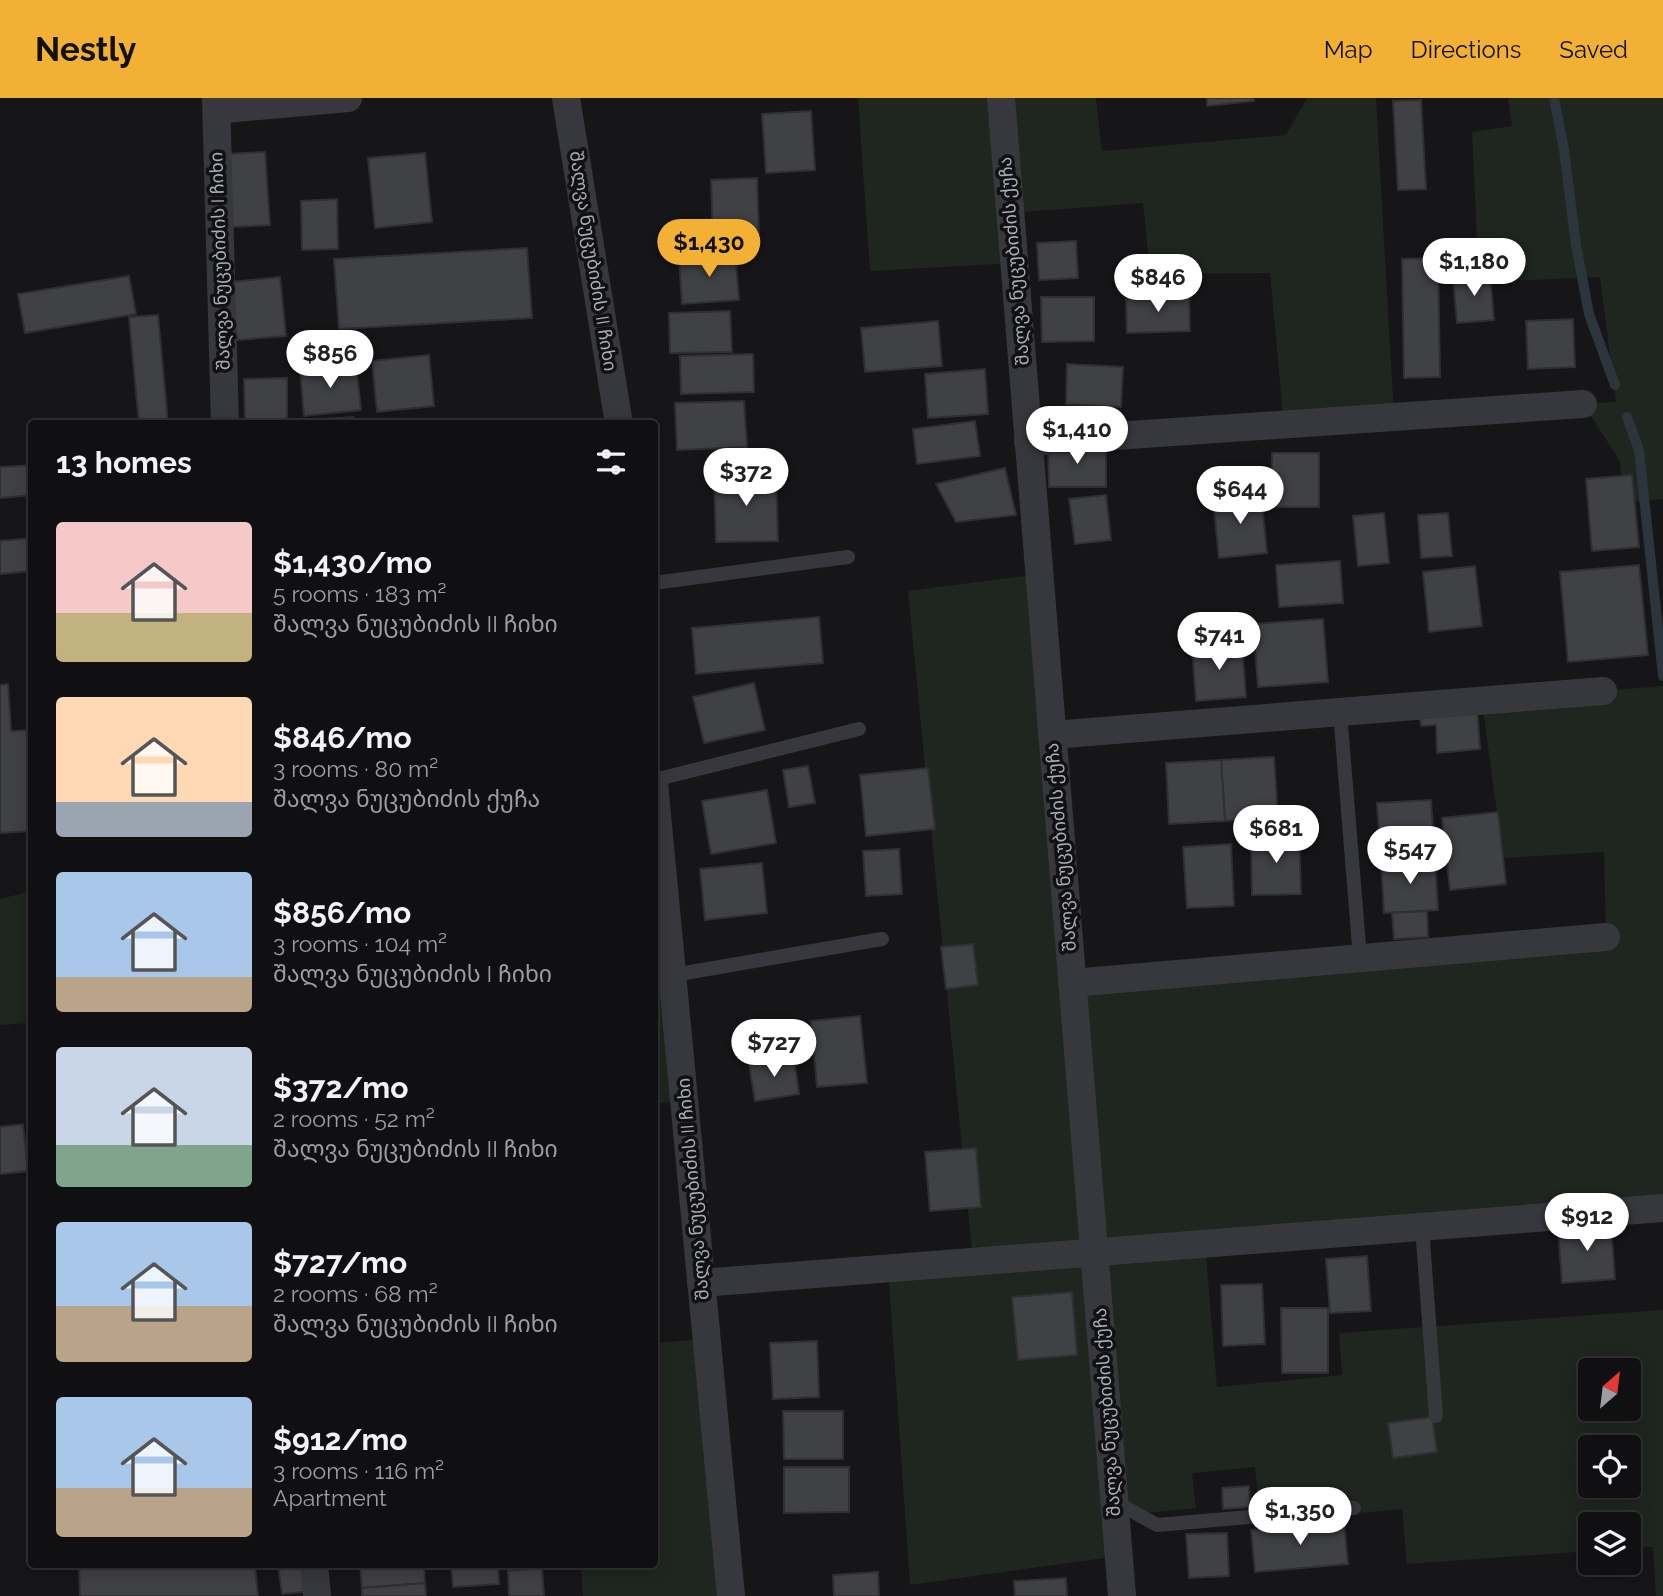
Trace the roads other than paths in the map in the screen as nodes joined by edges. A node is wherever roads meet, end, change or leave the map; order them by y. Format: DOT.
graph roads {
  1 [pos="348,98"];
  2 [pos="566,98"];
  3 [pos="1001,98"];
  4 [pos="221,101"];
  5 [pos="1583,404"];
  6 [pos="225,420"];
  7 [pos="618,420"];
  8 [pos="1028,442"];
  9 [pos="848,556"];
  10 [pos="658,582"];
  11 [pos="1604,691"];
  12 [pos="1340,712"];
  13 [pos="859,729"];
  14 [pos="1052,735"];
  15 [pos="658,780"];
  16 [pos="658,822"];
  17 [pos="1606,937"];
  18 [pos="882,939"];
  19 [pos="1360,958"];
  20 [pos="673,975"];
  21 [pos="1072,984"];
  22 [pos="1663,1208"];
  23 [pos="1423,1227"];
  24 [pos="1095,1252"];
  25 [pos="701,1283"];
  26 [pos="1436,1416"];
  27 [pos="1114,1501"];
  28 [pos="1354,1508"];
  29 [pos="314,1568"];
  30 [pos="317,1596"];
  31 [pos="732,1596"];
  32 [pos="1122,1596"];
  1 -- 4 [label="street"];
  2 -- 7 [label="street, შალვა ნუცუბიძის II ჩიხი"];
  3 -- 8 [label="street, შალვა ნუცუბიძის ქუჩა"];
  4 -- 6 [label="street, შალვა ნუცუბიძის I ჩიხი"];
  5 -- 8 [label="street"];
  8 -- 14 [label="street, შალვა ნუცუბიძის ქუჩა"];
  9 -- 10 [label="lane"];
  11 -- 12 [label="street"];
  12 -- 14 [label="street"];
  12 -- 19 [label="lane"];
  13 -- 15 [label="lane"];
  14 -- 21 [label="street, შალვა ნუცუბიძის ქუჩა"];
  16 -- 20 [label="street, შალვა ნუცუბიძის II ჩიხი"];
  17 -- 19 [label="street"];
  18 -- 20 [label="lane"];
  19 -- 21 [label="street"];
  20 -- 25 [label="street, შალვა ნუცუბიძის II ჩიხი"];
  21 -- 24 [label="street, შალვა ნუცუბიძის ქუჩა"];
  22 -- 23 [label="street"];
  23 -- 24 [label="street"];
  23 -- 26 [label="lane"];
  24 -- 25 [label="street"];
  24 -- 27 [label="street, შალვა ნუცუბიძის ქუჩა"];
  25 -- 31 [label="street, შალვა ნუცუბიძის II ჩიხი"];
  27 -- 28 [label="lane"];
  27 -- 32 [label="street, შალვა ნუცუბიძის ქუჩა"];
  29 -- 30 [label="street"];
}
